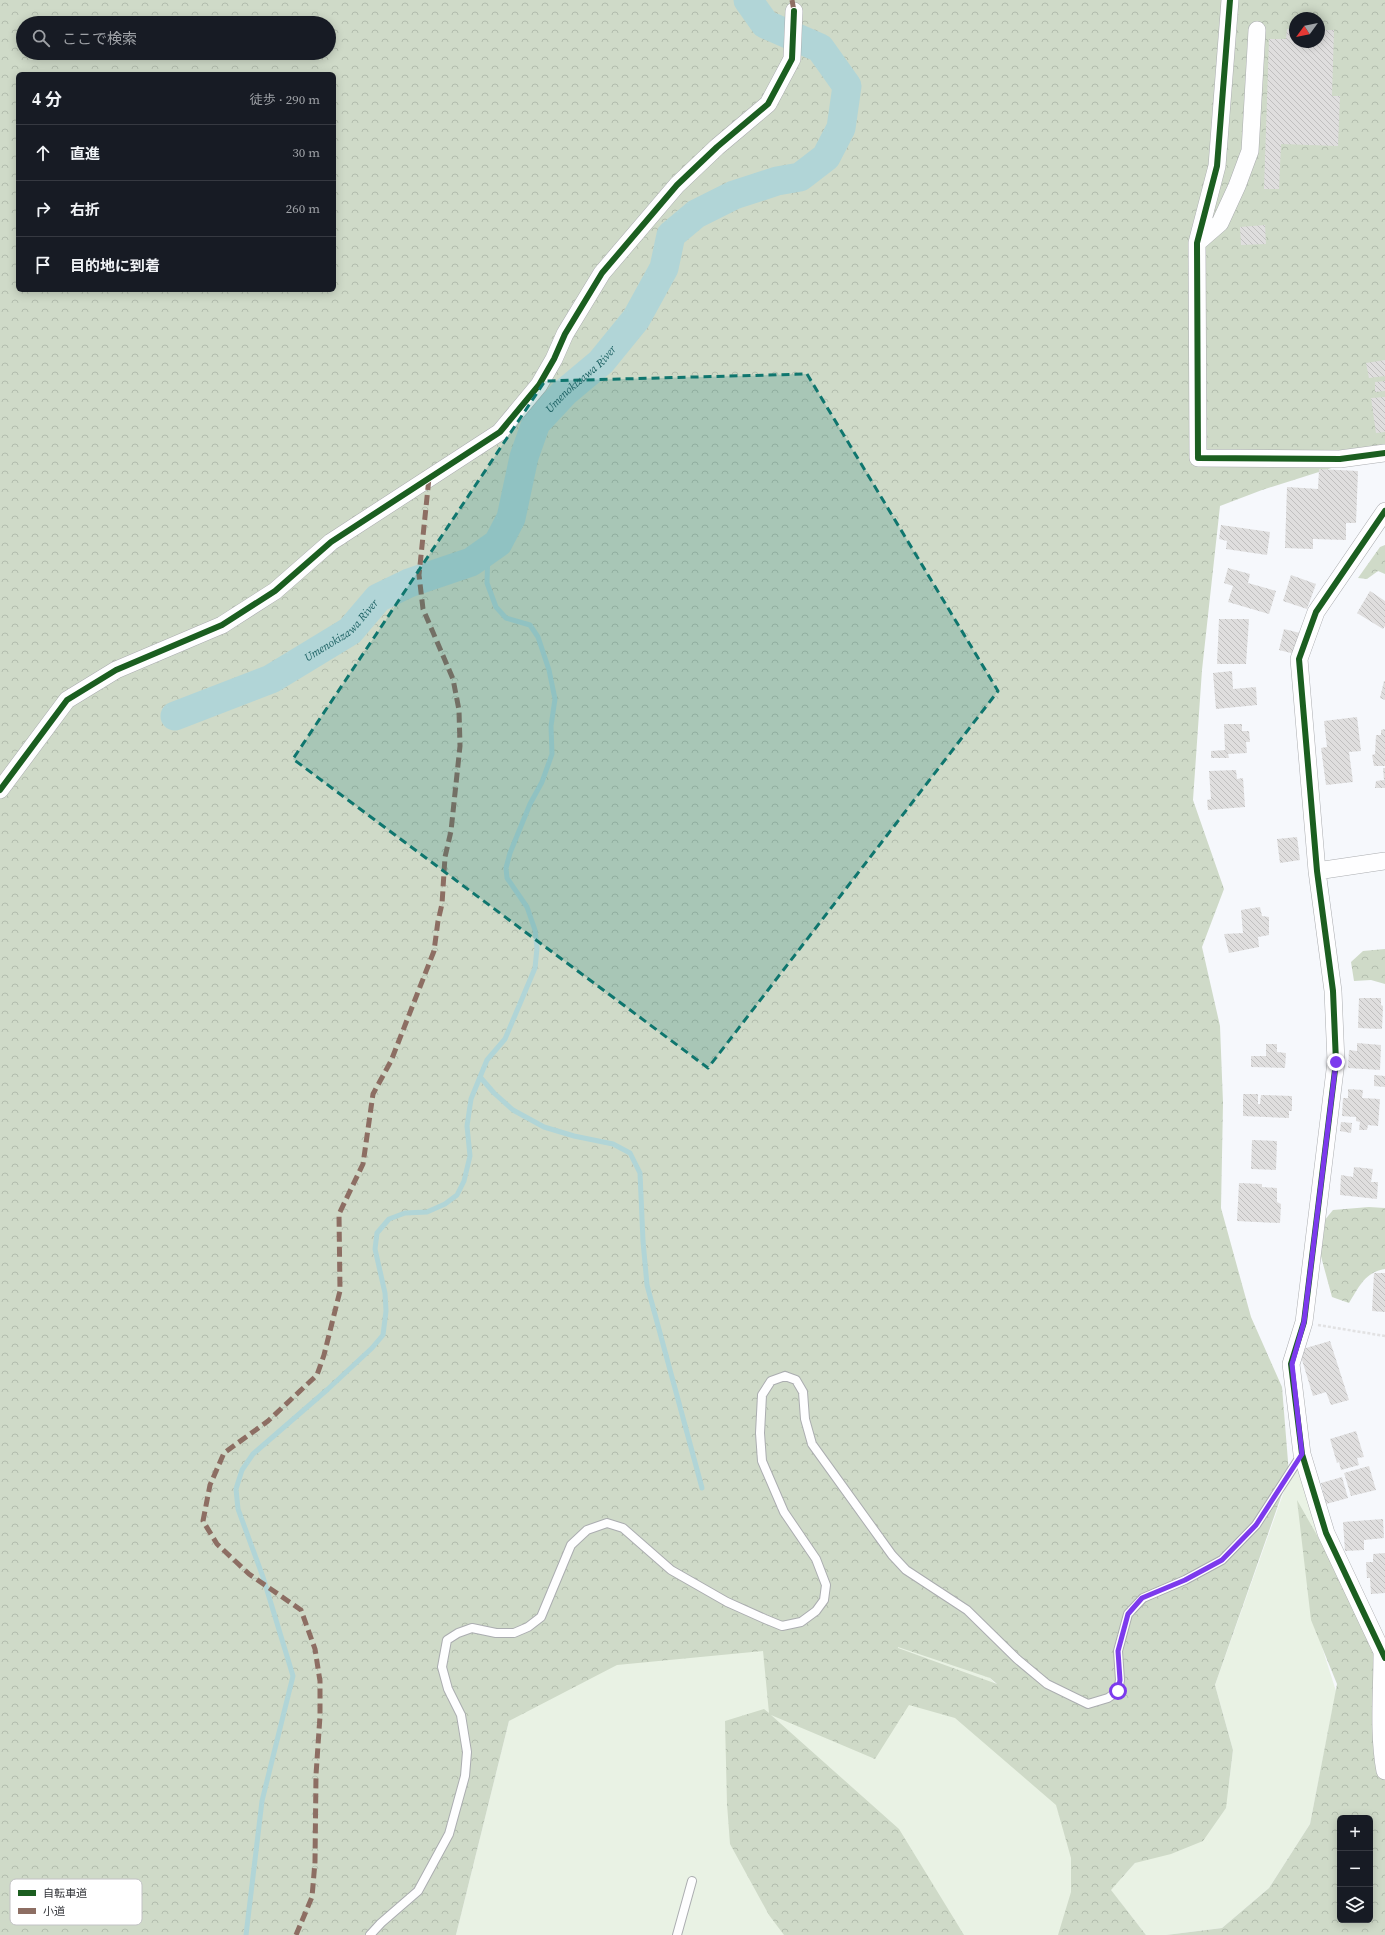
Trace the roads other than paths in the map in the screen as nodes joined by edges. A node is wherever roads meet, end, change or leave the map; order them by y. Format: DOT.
graph roads {
  1 [pos="1230,0"];
  2 [pos="794,11"];
  3 [pos="1257,30"];
  4 [pos="1196,243"];
  5 [pos="1385,453"];
  6 [pos="1385,511"];
  7 [pos="0,790"];
  8 [pos="1385,861"];
  9 [pos="1317,870"];
  10 [pos="1302,1454"];
  11 [pos="1384,1654"];
  12 [pos="1385,1772"];
  13 [pos="692,1881"];
  14 [pos="370,1935"];
  15 [pos="677,1935"];
  1 -- 4 [label="street"];
  2 -- 7 [label="street"];
  3 -- 4 [label="street"];
  4 -- 5 [label="street"];
  6 -- 9 [label="street"];
  8 -- 9 [label="street"];
  9 -- 10 [label="street"];
  10 -- 11 [label="street"];
  10 -- 14 [label="lane"];
  11 -- 12 [label="street"];
  13 -- 15 [label="lane"];
}
